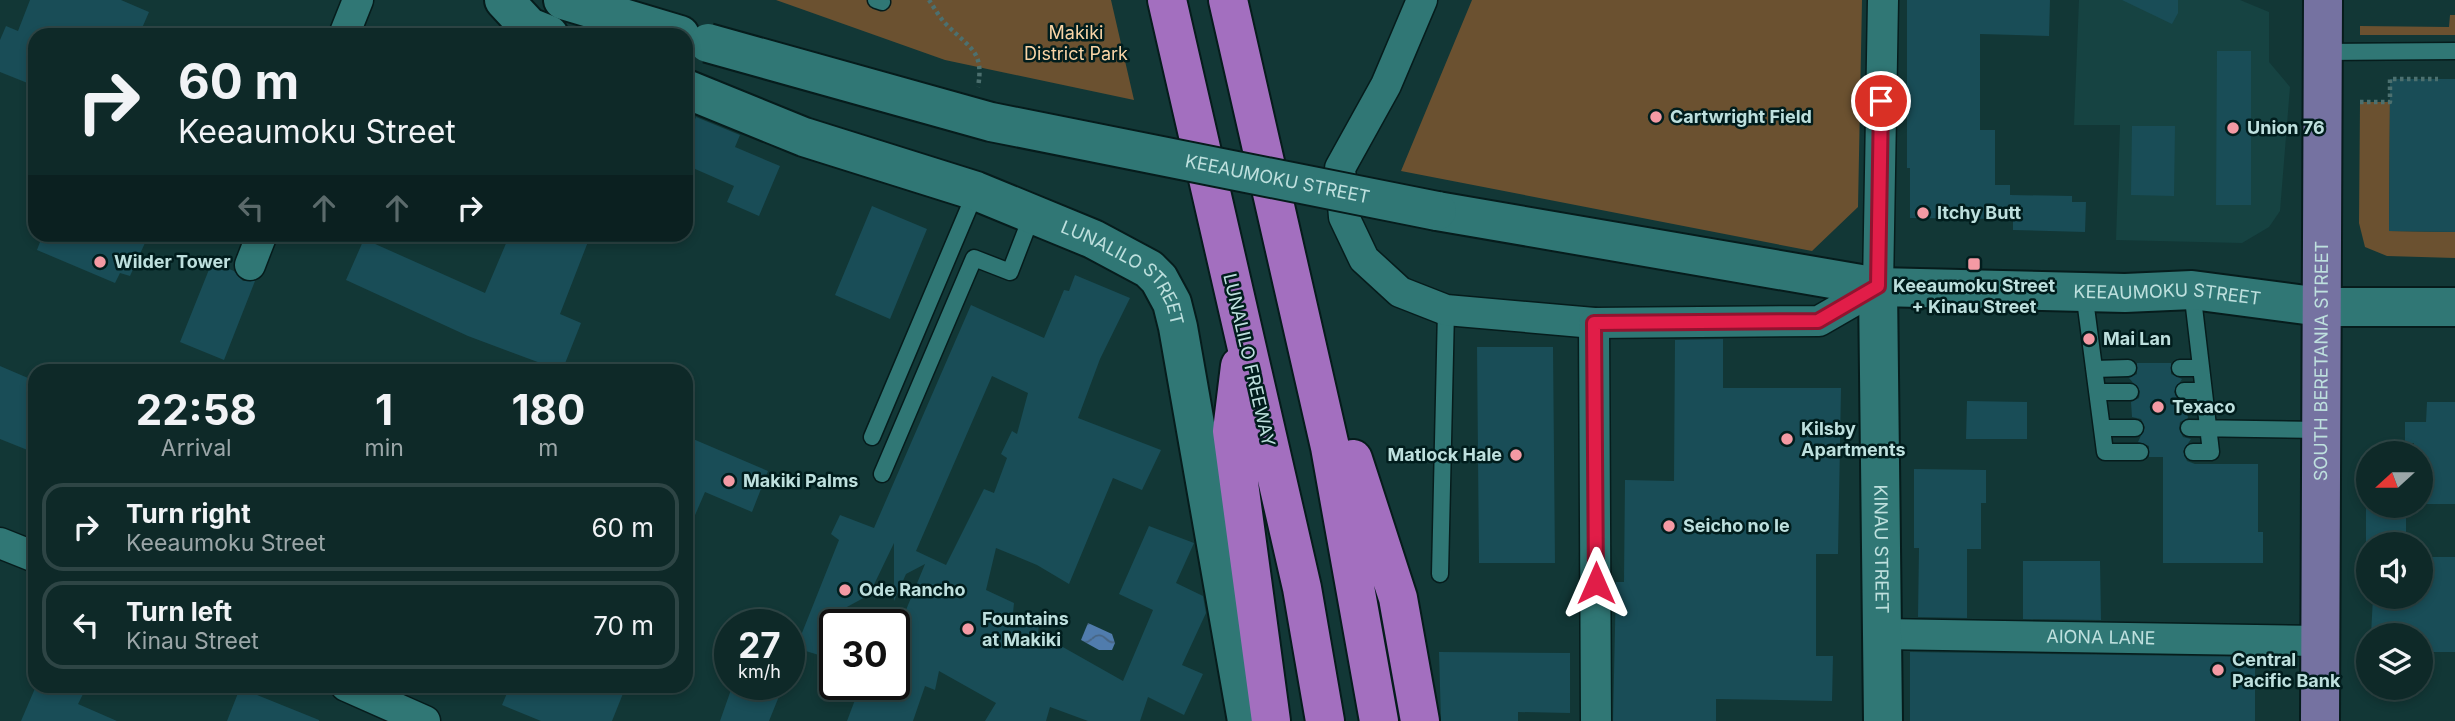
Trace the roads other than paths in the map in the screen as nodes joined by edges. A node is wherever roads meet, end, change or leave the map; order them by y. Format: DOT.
graph roads {
  1 [pos="358,0"];
  2 [pos="504,0"];
  3 [pos="563,0"];
  4 [pos="1167,0"];
  5 [pos="1228,0"];
  6 [pos="1422,0"];
  7 [pos="1883,0"];
  8 [pos="2323,0"];
  9 [pos="347,28"];
  10 [pos="532,28"];
  11 [pos="666,28"];
  12 [pos="693,39"];
  13 [pos="2455,51"];
  14 [pos="2322,52"];
  15 [pos="693,92"];
  16 [pos="976,191"];
  17 [pos="1032,215"];
  18 [pos="259,242"];
  19 [pos="1286,251"];
  20 [pos="250,265"];
  21 [pos="1878,286"];
  22 [pos="2192,290"];
  23 [pos="2084,292"];
  24 [pos="2321,307"];
  25 [pos="2455,307"];
  26 [pos="1447,310"];
  27 [pos="1594,323"];
  28 [pos="1243,340"];
  29 [pos="2128,368"];
  30 [pos="2180,368"];
  31 [pos="2201,368"];
  32 [pos="2094,369"];
  33 [pos="2130,391"];
  34 [pos="2184,391"];
  35 [pos="2203,391"];
  36 [pos="2097,392"];
  37 [pos="2102,428"];
  38 [pos="2135,428"];
  39 [pos="2189,428"];
  40 [pos="2208,428"];
  41 [pos="2321,430"];
  42 [pos="872,437"];
  43 [pos="2140,452"];
  44 [pos="2193,452"];
  45 [pos="882,474"];
  46 [pos="0,543"];
  47 [pos="28,554"];
  48 [pos="1440,574"];
  49 [pos="1882,634"];
  50 [pos="2320,641"];
  51 [pos="362,693"];
  52 [pos="425,721"];
  53 [pos="1247,721"];
  54 [pos="1271,721"];
  55 [pos="1325,721"];
  56 [pos="1379,721"];
  57 [pos="1420,721"];
  58 [pos="1596,721"];
  59 [pos="1883,721"];
  60 [pos="2320,721"];
  1 -- 9 [label="street"];
  2 -- 10 [label="main road"];
  3 -- 11 [label="main road, KEEAUMOKU STREET"];
  4 -- 28 [label="highway, LUNALILO FREEWAY"];
  5 -- 19 [label="highway"];
  6 -- 26 [label="street"];
  7 -- 21 [label="street, KINAU STREET"];
  8 -- 14 [label="main road, SOUTH BERETANIA STREET"];
  12 -- 21 [label="main road, KEEAUMOKU STREET, bridge"];
  13 -- 14 [label="lane"];
  14 -- 24 [label="main road, SOUTH BERETANIA STREET"];
  15 -- 16 [label="main road, LUNALILO STREET"];
  16 -- 17 [label="main road, LUNALILO STREET"];
  16 -- 42 [label="lane"];
  17 -- 45 [label="lane"];
  17 -- 53 [label="main road, LUNALILO STREET"];
  18 -- 20 [label="street"];
  19 -- 56 [label="highway"];
  19 -- 57 [label="highway"];
  21 -- 23 [label="main road, KEEAUMOKU STREET"];
  21 -- 27 [label="street"];
  21 -- 49 [label="main road, KINAU STREET"];
  22 -- 23 [label="main road, KEEAUMOKU STREET"];
  22 -- 24 [label="main road, KEEAUMOKU STREET"];
  22 -- 31 [label="lane"];
  23 -- 32 [label="lane"];
  24 -- 25 [label="main road, KEEAUMOKU STREET"];
  24 -- 41 [label="main road, SOUTH BERETANIA STREET"];
  26 -- 27 [label="street"];
  26 -- 48 [label="lane"];
  27 -- 58 [label="street"];
  28 -- 54 [label="highway"];
  28 -- 55 [label="highway, LUNALILO FREEWAY"];
  29 -- 32 [label="lane"];
  30 -- 31 [label="lane"];
  31 -- 35 [label="lane"];
  32 -- 36 [label="lane"];
  33 -- 36 [label="lane"];
  34 -- 35 [label="lane"];
  35 -- 40 [label="lane"];
  36 -- 37 [label="lane"];
  37 -- 38 [label="lane"];
  37 -- 43 [label="lane"];
  39 -- 40 [label="lane"];
  40 -- 41 [label="lane"];
  40 -- 44 [label="lane"];
  41 -- 50 [label="main road, SOUTH BERETANIA STREET"];
  46 -- 47 [label="street"];
  49 -- 50 [label="street, AIONA LANE"];
  49 -- 59 [label="main road, KINAU STREET"];
  50 -- 60 [label="main road, SOUTH BERETANIA STREET"];
  51 -- 52 [label="street"];
}
